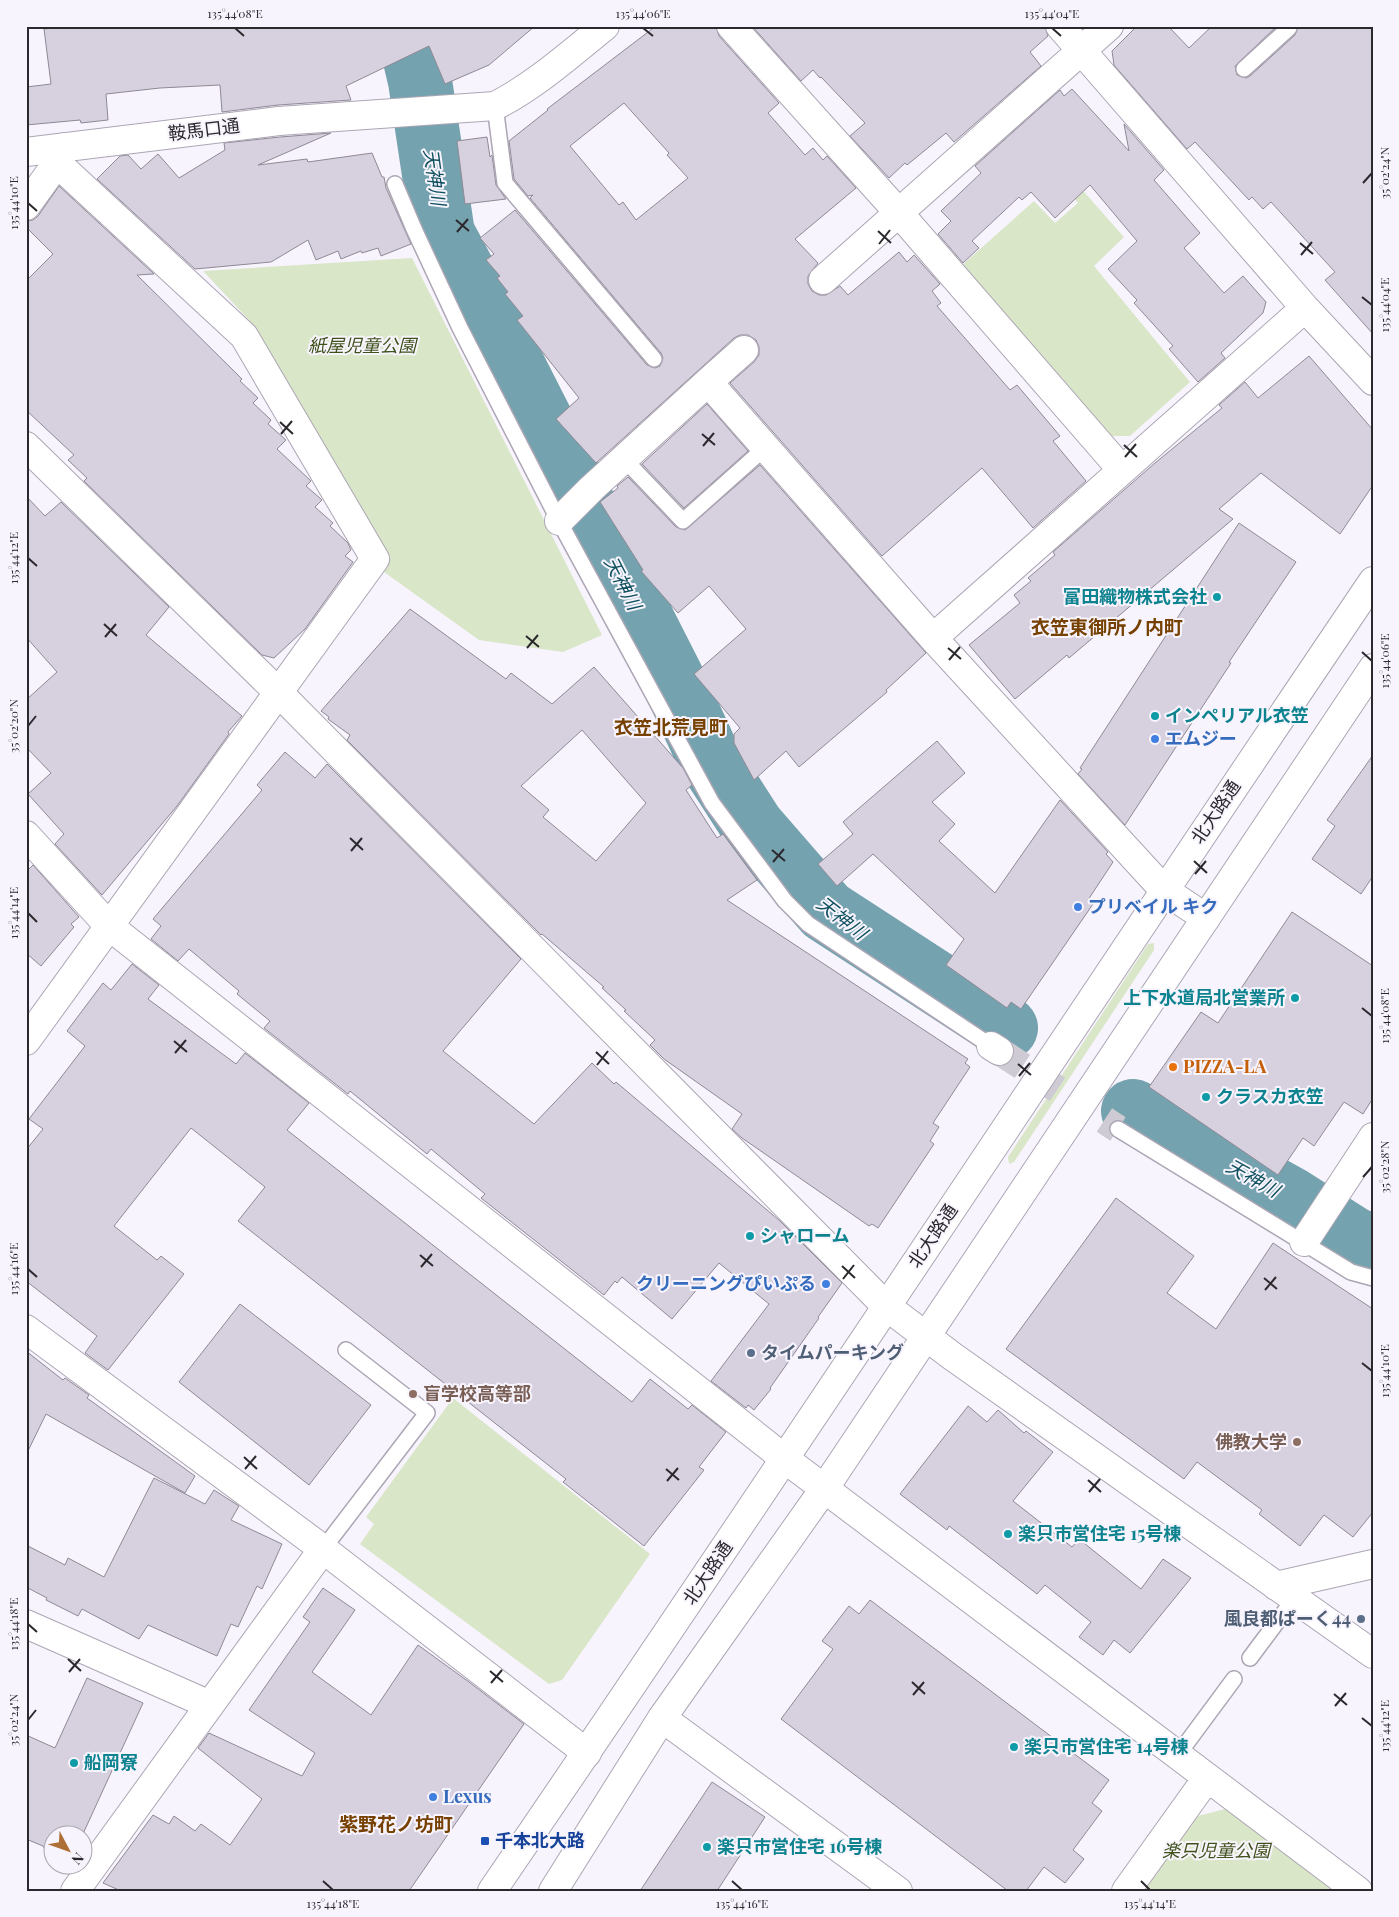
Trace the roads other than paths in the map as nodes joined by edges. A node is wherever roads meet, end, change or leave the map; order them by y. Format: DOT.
graph roads {
  1 [pos="605,26"];
  2 [pos="731,26"];
  3 [pos="1060,26"];
  4 [pos="1109,26"];
  5 [pos="1287,26"];
  6 [pos="1081,51"];
  7 [pos="1244,70"];
  8 [pos="482,106"];
  9 [pos="26,152"];
  10 [pos="61,155"];
  11 [pos="395,184"];
  12 [pos="26,206"];
  13 [pos="899,213"];
  14 [pos="823,280"];
  15 [pos="1305,308"];
  16 [pos="744,350"];
  17 [pos="654,359"];
  18 [pos="1373,381"];
  19 [pos="708,382"];
  20 [pos="26,446"];
  21 [pos="766,446"];
  22 [pos="624,459"];
  23 [pos="1122,470"];
  24 [pos="563,517"];
  25 [pos="1373,580"];
  26 [pos="933,638"];
  27 [pos="1373,669"];
  28 [pos="278,692"];
  29 [pos="26,835"];
  30 [pos="1164,890"];
  31 [pos="1206,918"];
  32 [pos="109,926"];
  33 [pos="26,1041"];
  34 [pos="995,1049"];
  35 [pos="1118,1128"];
  36 [pos="1373,1137"];
  37 [pos="1310,1233"];
  38 [pos="1373,1278"];
  39 [pos="886,1306"];
  40 [pos="26,1330"];
  41 [pos="926,1337"];
  42 [pos="346,1350"];
  43 [pos="785,1459"];
  44 [pos="824,1489"];
  45 [pos="323,1549"];
  46 [pos="1373,1564"];
  47 [pos="1285,1592"];
  48 [pos="26,1624"];
  49 [pos="1373,1654"];
  50 [pos="1250,1658"];
  51 [pos="1234,1679"];
  52 [pos="210,1705"];
  53 [pos="662,1718"];
  54 [pos="587,1752"];
  55 [pos="1177,1756"];
  56 [pos="1207,1778"];
  57 [pos="75,1891"];
  58 [pos="492,1891"];
  59 [pos="553,1891"];
  60 [pos="898,1891"];
  61 [pos="1126,1891"];
  62 [pos="1358,1891"];
  1 -- 8 [label="street"];
  2 -- 13 [label="street"];
  3 -- 6 [label="street"];
  4 -- 6 [label="street"];
  5 -- 7 [label="lane"];
  6 -- 13 [label="street"];
  6 -- 15 [label="street"];
  8 -- 10 [label="street, 鞍馬口通"];
  8 -- 17 [label="lane"];
  9 -- 10 [label="street, 鞍馬口通"];
  10 -- 12 [label="street"];
  10 -- 28 [label="street"];
  11 -- 24 [label="lane"];
  13 -- 14 [label="street"];
  13 -- 23 [label="street"];
  15 -- 18 [label="street"];
  15 -- 23 [label="street"];
  16 -- 19 [label="street"];
  19 -- 21 [label="street"];
  19 -- 22 [label="street"];
  20 -- 28 [label="street"];
  21 -- 22 [label="lane"];
  21 -- 26 [label="street"];
  22 -- 24 [label="street"];
  23 -- 26 [label="street"];
  24 -- 34 [label="lane"];
  25 -- 30 [label="street, 北大路通"];
  26 -- 30 [label="street"];
  27 -- 31 [label="street"];
  28 -- 32 [label="street"];
  28 -- 39 [label="street"];
  29 -- 32 [label="street"];
  30 -- 31 [label="street"];
  30 -- 39 [label="street, 北大路通"];
  31 -- 41 [label="street"];
  32 -- 33 [label="street"];
  32 -- 43 [label="street"];
  35 -- 37 [label="lane"];
  36 -- 37 [label="street"];
  37 -- 38 [label="lane"];
  39 -- 41 [label="street"];
  39 -- 43 [label="street, 北大路通"];
  40 -- 45 [label="street"];
  41 -- 44 [label="street"];
  41 -- 47 [label="street"];
  42 -- 45 [label="lane"];
  43 -- 44 [label="street"];
  43 -- 54 [label="street, 北大路通"];
  44 -- 53 [label="street"];
  44 -- 55 [label="street"];
  45 -- 52 [label="street"];
  45 -- 54 [label="street"];
  46 -- 47 [label="street"];
  47 -- 49 [label="street"];
  47 -- 50 [label="lane"];
  48 -- 52 [label="street"];
  51 -- 55 [label="lane"];
  52 -- 57 [label="street"];
  53 -- 59 [label="street"];
  53 -- 60 [label="street"];
  54 -- 58 [label="street, 北大路通"];
  55 -- 56 [label="street"];
  56 -- 61 [label="street"];
  56 -- 62 [label="street"];
}
